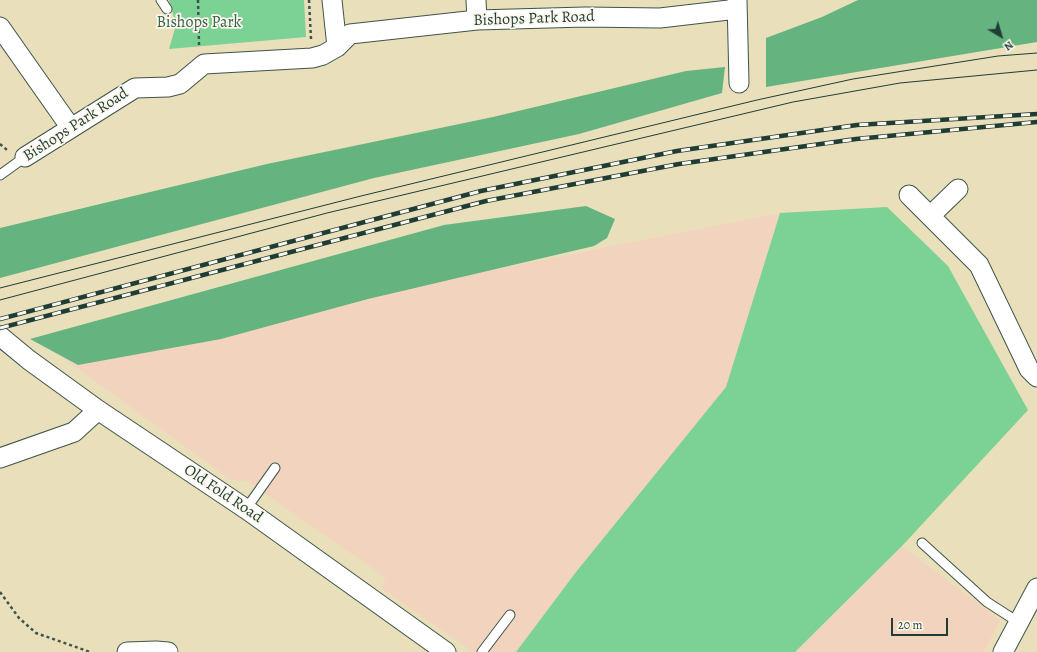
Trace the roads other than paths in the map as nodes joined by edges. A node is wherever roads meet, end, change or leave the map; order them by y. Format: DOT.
graph roads {
  1 [pos="161,0"];
  2 [pos="332,0"];
  3 [pos="476,0"];
  4 [pos="737,4"];
  5 [pos="167,9"];
  6 [pos="477,20"];
  7 [pos="0,27"];
  8 [pos="337,47"];
  9 [pos="739,83"];
  10 [pos="71,128"];
  11 [pos="25,158"];
  12 [pos="0,175"];
  13 [pos="958,189"];
  14 [pos="909,195"];
  15 [pos="930,216"];
  16 [pos="0,336"];
  17 [pos="1037,377"];
  18 [pos="98,410"];
  19 [pos="0,458"];
  20 [pos="275,468"];
  21 [pos="246,509"];
  22 [pos="922,543"];
  23 [pos="1037,588"];
  24 [pos="510,615"];
  25 [pos="1018,622"];
  26 [pos="127,652"];
  27 [pos="168,652"];
  28 [pos="446,652"];
  29 [pos="482,652"];
  30 [pos="1003,652"];
  1 -- 5 [label="lane"];
  2 -- 8 [label="street"];
  3 -- 6 [label="street"];
  4 -- 6 [label="street, Bishops Park Road"];
  4 -- 9 [label="street"];
  6 -- 8 [label="street, Bishops Park Road"];
  7 -- 10 [label="street"];
  8 -- 10 [label="street, Bishops Park Road"];
  10 -- 11 [label="street, Bishops Park Road"];
  11 -- 12 [label="lane, Bishops Park Road"];
  13 -- 15 [label="street"];
  14 -- 15 [label="street"];
  15 -- 17 [label="street"];
  16 -- 18 [label="street, Old Fold Road"];
  18 -- 19 [label="street"];
  18 -- 21 [label="street, Old Fold Road"];
  20 -- 21 [label="lane"];
  21 -- 28 [label="street, Old Fold Road"];
  22 -- 25 [label="lane"];
  23 -- 25 [label="street"];
  24 -- 29 [label="lane"];
  25 -- 30 [label="street"];
  26 -- 27 [label="street"];
}
